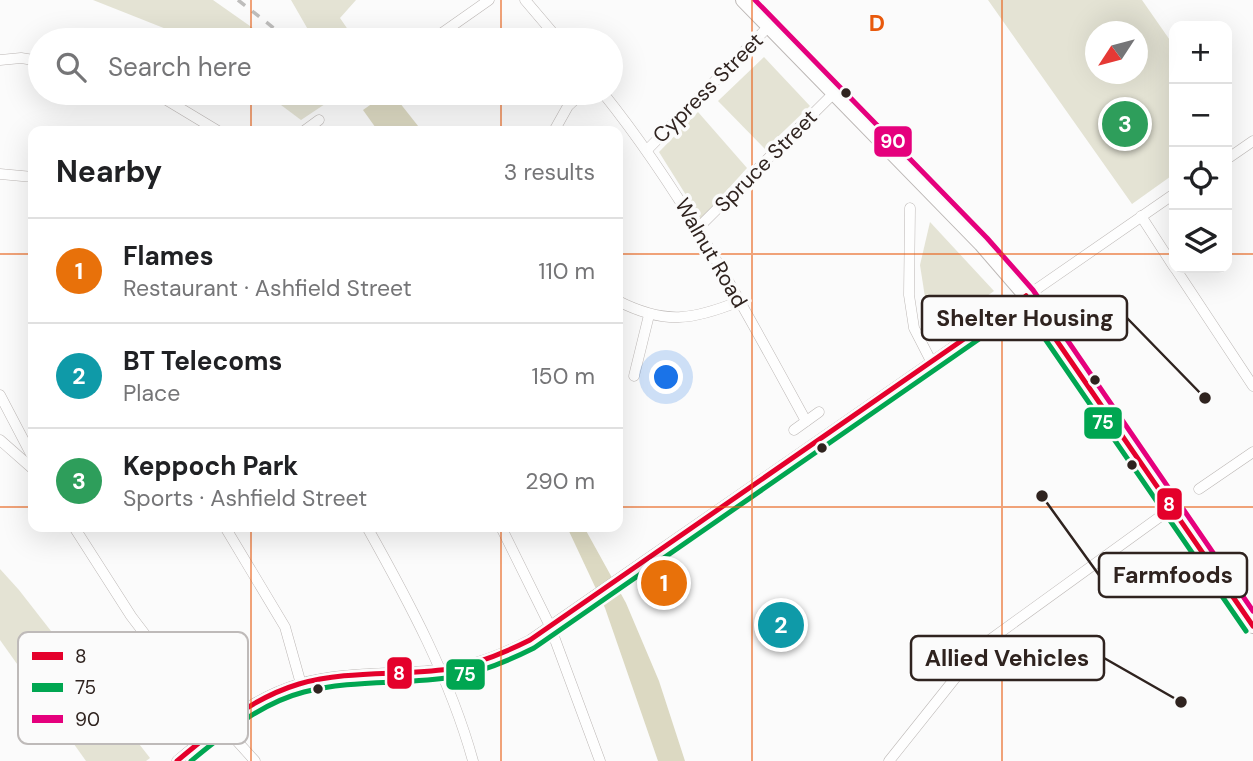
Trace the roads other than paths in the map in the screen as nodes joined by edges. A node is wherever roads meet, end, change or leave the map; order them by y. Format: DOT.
graph roads {
  1 [pos="489,0"];
  2 [pos="525,0"];
  3 [pos="743,0"];
  4 [pos="769,26"];
  5 [pos="449,28"];
  6 [pos="549,28"];
  7 [pos="28,59"];
  8 [pos="0,60"];
  9 [pos="834,93"];
  10 [pos="175,105"];
  11 [pos="569,105"];
  12 [pos="613,105"];
  13 [pos="319,120"];
  14 [pos="210,126"];
  15 [pos="311,126"];
  16 [pos="557,126"];
  17 [pos="1253,141"];
  18 [pos="648,149"];
  19 [pos="1232,156"];
  20 [pos="0,174"];
  21 [pos="28,177"];
  22 [pos="1169,197"];
  23 [pos="910,208"];
  24 [pos="1141,216"];
  25 [pos="698,228"];
  26 [pos="1169,258"];
  27 [pos="1179,273"];
  28 [pos="1026,296"];
  29 [pos="740,301"];
  30 [pos="623,303"];
  31 [pos="649,315"];
  32 [pos="932,363"];
  33 [pos="634,376"];
  34 [pos="1253,386"];
  35 [pos="0,395"];
  36 [pos="819,412"];
  37 [pos="806,421"];
  38 [pos="794,430"];
  39 [pos="0,440"];
  40 [pos="28,448"];
  41 [pos="1253,452"];
  42 [pos="28,465"];
  43 [pos="1199,489"];
  44 [pos="1172,508"];
  45 [pos="77,532"];
  46 [pos="228,532"];
  47 [pos="370,532"];
  48 [pos="503,532"];
  49 [pos="1253,625"];
  50 [pos="550,626"];
  51 [pos="143,632"];
  52 [pos="441,670"];
  53 [pos="301,684"];
  54 [pos="248,708"];
  55 [pos="198,744"];
  56 [pos="241,744"];
  57 [pos="177,761"];
  58 [pos="255,761"];
  59 [pos="473,761"];
  60 [pos="600,761"];
  61 [pos="889,761"];
  1 -- 5 [label="street"];
  2 -- 6 [label="street"];
  3 -- 4 [label="main road"];
  4 -- 9 [label="main road"];
  4 -- 18 [label="street, Cypress Street"];
  7 -- 8 [label="street"];
  9 -- 25 [label="street, Spruce Street"];
  9 -- 28 [label="main road"];
  10 -- 14 [label="street"];
  11 -- 16 [label="street"];
  12 -- 18 [label="street, Walnut Road"];
  13 -- 15 [label="street"];
  17 -- 19 [label="street"];
  18 -- 25 [label="street, Walnut Road"];
  20 -- 21 [label="street"];
  22 -- 24 [label="street"];
  23 -- 32 [label="street"];
  24 -- 26 [label="street"];
  24 -- 28 [label="street"];
  25 -- 29 [label="street, Walnut Road"];
  27 -- 34 [label="street"];
  28 -- 32 [label="street"];
  28 -- 44 [label="main road"];
  29 -- 31 [label="street"];
  29 -- 37 [label="street, Walnut Road"];
  30 -- 31 [label="street"];
  31 -- 33 [label="street"];
  32 -- 50 [label="street"];
  35 -- 40 [label="street"];
  36 -- 37 [label="street"];
  37 -- 38 [label="street"];
  39 -- 42 [label="street"];
  41 -- 43 [label="street"];
  44 -- 49 [label="main road"];
  44 -- 61 [label="street"];
  45 -- 51 [label="street"];
  46 -- 53 [label="street"];
  47 -- 52 [label="street"];
  48 -- 50 [label="street"];
  50 -- 52 [label="street"];
  50 -- 60 [label="street"];
  52 -- 53 [label="street"];
  52 -- 59 [label="street"];
  53 -- 54 [label="street"];
  55 -- 57 [label="street"];
  56 -- 58 [label="street"];
}
